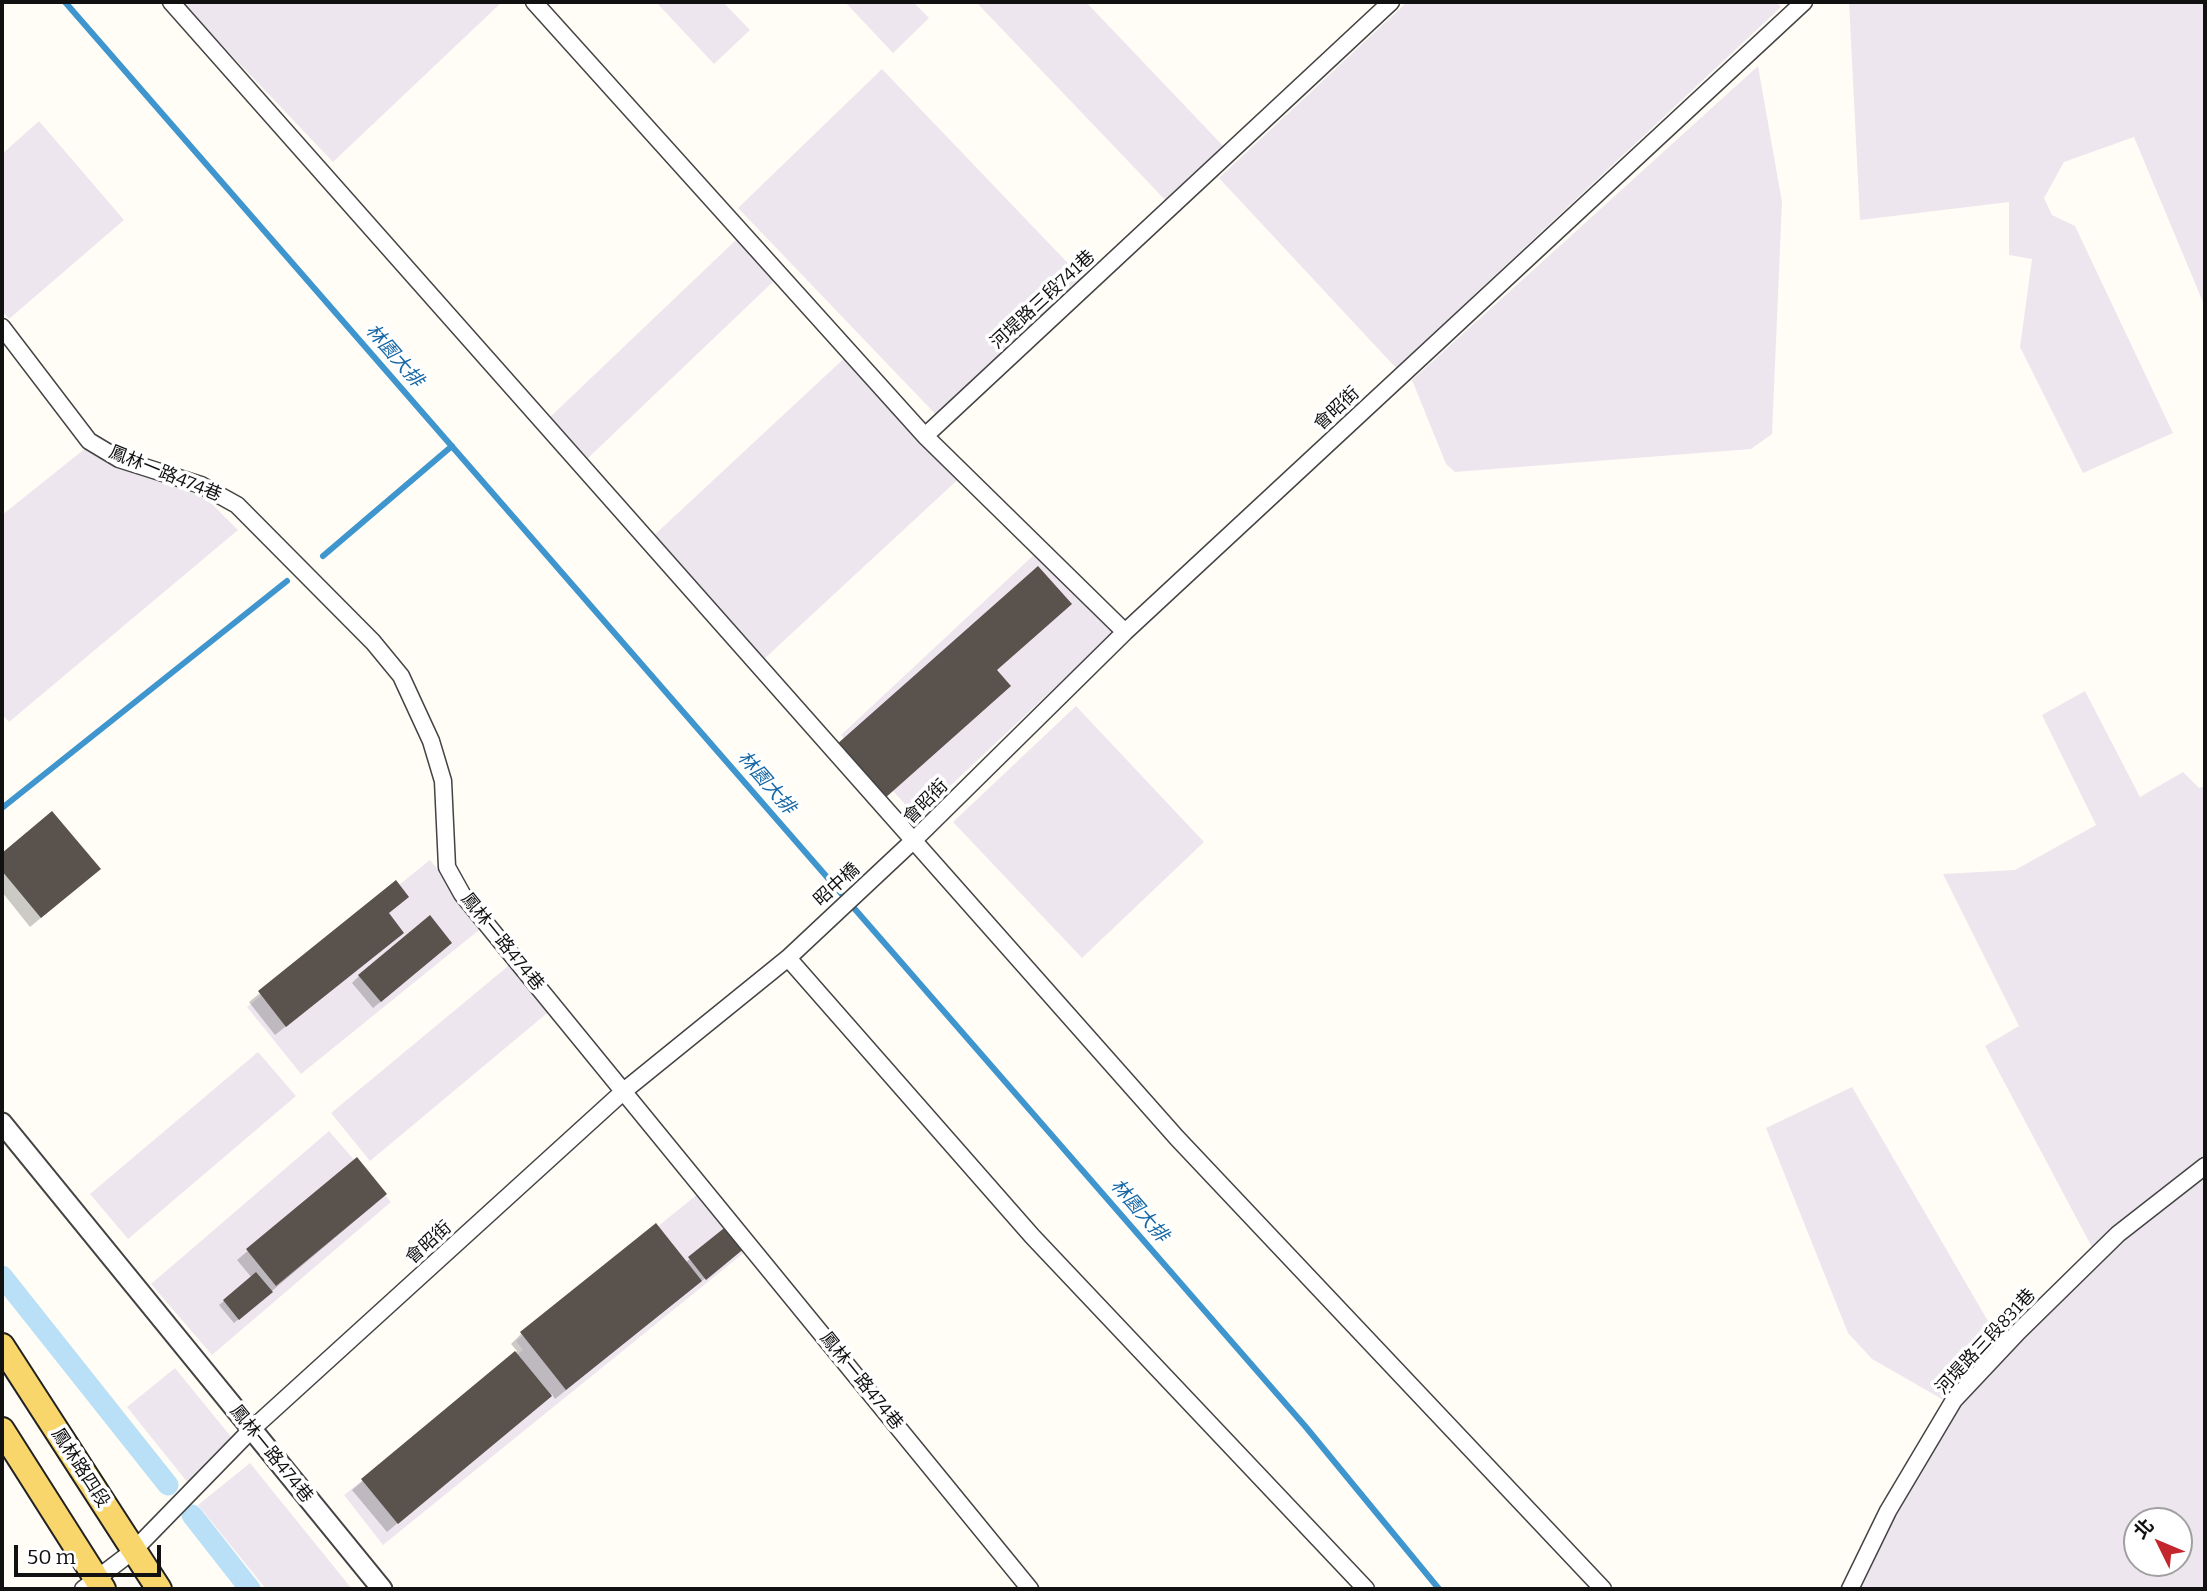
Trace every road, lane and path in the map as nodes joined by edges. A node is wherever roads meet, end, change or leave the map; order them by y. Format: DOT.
graph roads {
  1 [pos="171,2"];
  2 [pos="534,2"];
  3 [pos="1391,2"];
  4 [pos="1804,2"];
  5 [pos="2,327"];
  6 [pos="925,436"];
  7 [pos="1125,632"];
  8 [pos="908,846"];
  9 [pos="793,953"];
  10 [pos="625,1090"];
  11 [pos="2,1123"];
  12 [pos="2205,1166"];
  13 [pos="2,1346"];
  14 [pos="2,1430"];
  15 [pos="251,1430"];
  16 [pos="133,1551"];
  17 [pos="94,1585"];
  18 [pos="159,1589"];
  19 [pos="382,1589"];
  20 [pos="1030,1589"];
  21 [pos="1366,1589"];
  22 [pos="1603,1589"];
  23 [pos="1850,1589"];
  1 -- 8 [label="street"];
  2 -- 6 [label="street"];
  3 -- 6 [label="street, 河堤路三段741巷"];
  4 -- 7 [label="street, 會昭街"];
  5 -- 10 [label="street, 鳳林一路474巷"];
  6 -- 7 [label="street"];
  7 -- 8 [label="street, 會昭街"];
  8 -- 9 [label="street, 昭中橋"];
  8 -- 22 [label="street"];
  9 -- 10 [label="street, 會昭街"];
  9 -- 21 [label="street"];
  10 -- 15 [label="street, 會昭街"];
  10 -- 20 [label="street, 鳳林一路474巷"];
  11 -- 15 [label="street, 鳳林一路474巷"];
  12 -- 23 [label="street, 河堤路三段831巷"];
  13 -- 16 [label="main road, 鳳林路四段"];
  14 -- 17 [label="main road"];
  15 -- 16 [label="street, 會昭街"];
  15 -- 19 [label="street, 鳳林一路474巷"];
  16 -- 17 [label="street, 會昭街"];
  16 -- 18 [label="main road, 鳳林路四段"];
}
